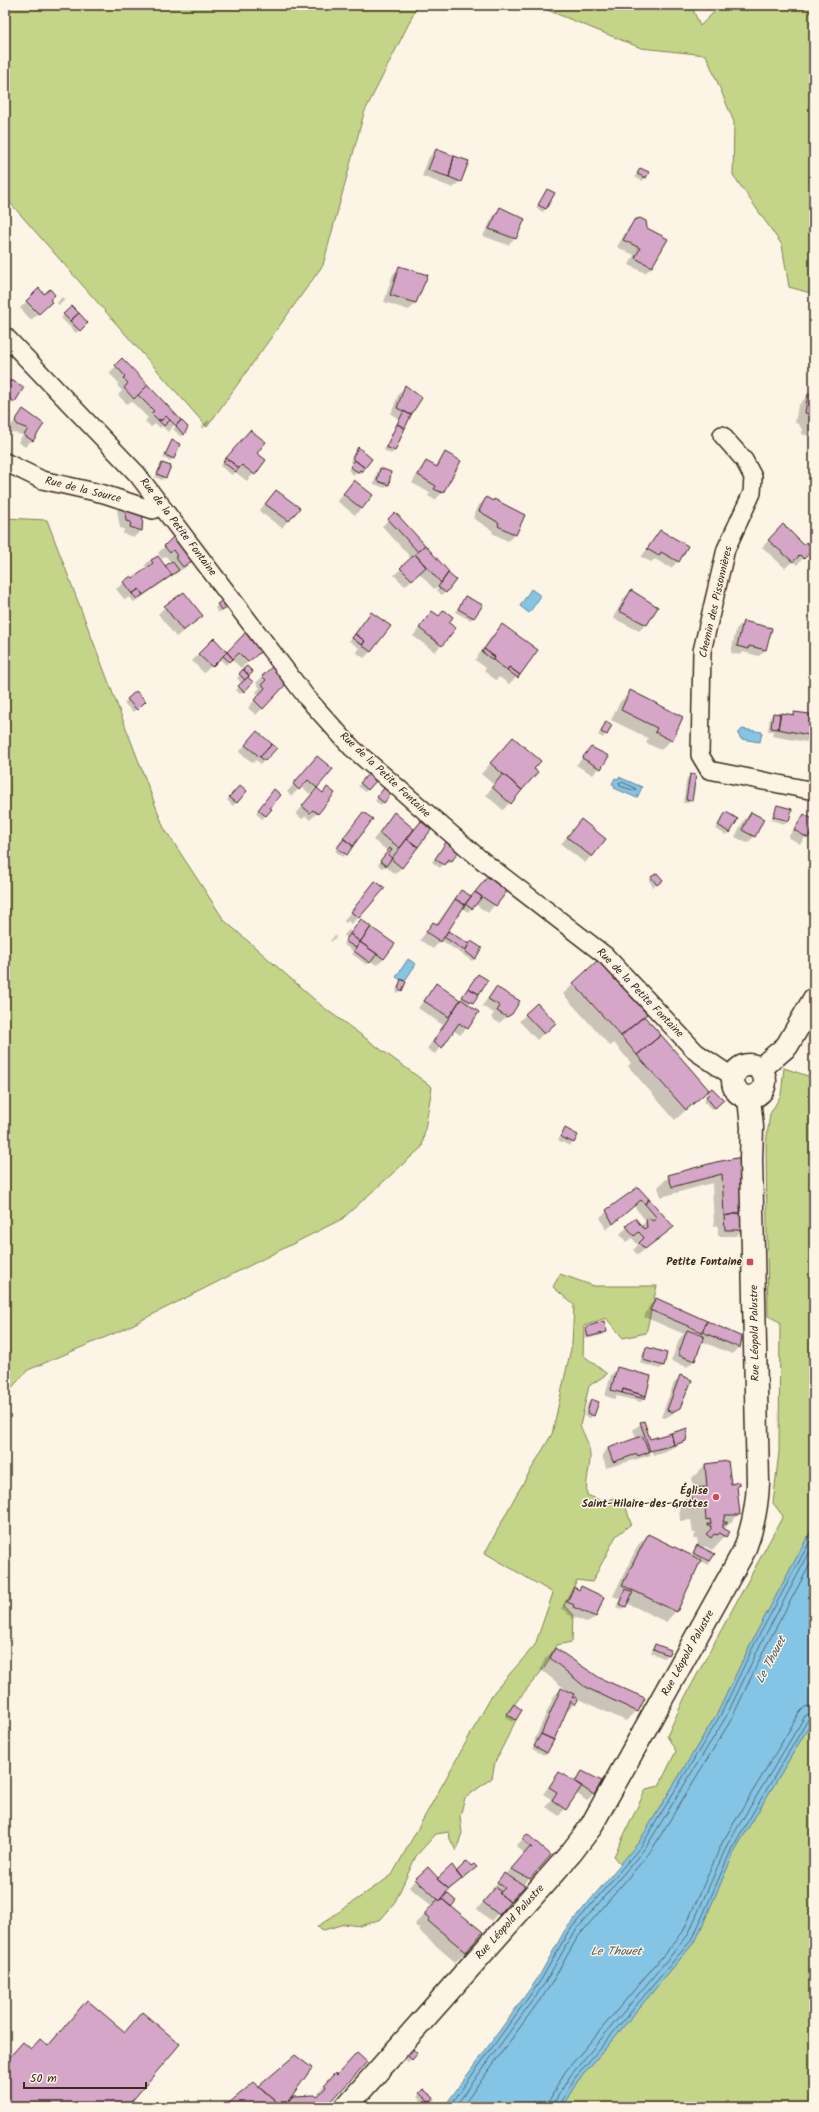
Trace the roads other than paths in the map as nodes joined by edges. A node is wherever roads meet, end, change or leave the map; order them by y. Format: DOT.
graph roads {
  1 [pos="5,336"];
  2 [pos="722,435"];
  3 [pos="5,462"];
  4 [pos="160,503"];
  5 [pos="814,791"];
  6 [pos="814,999"];
  7 [pos="760,1070"];
  8 [pos="733,1077"];
  9 [pos="749,1098"];
  10 [pos="346,2107"];
  1 -- 4 [label="street, Rue de la Petite Fontaine"];
  2 -- 5 [label="street, Chemin des Pissonnières"];
  3 -- 4 [label="street, Rue de la Source"];
  4 -- 8 [label="street, Rue de la Petite Fontaine"];
  6 -- 7 [label="main road"];
  7 -- 8 [label="main road"];
  7 -- 9 [label="main road"];
  8 -- 9 [label="main road"];
  9 -- 10 [label="main road, Rue Léopold Palustre"];
}
